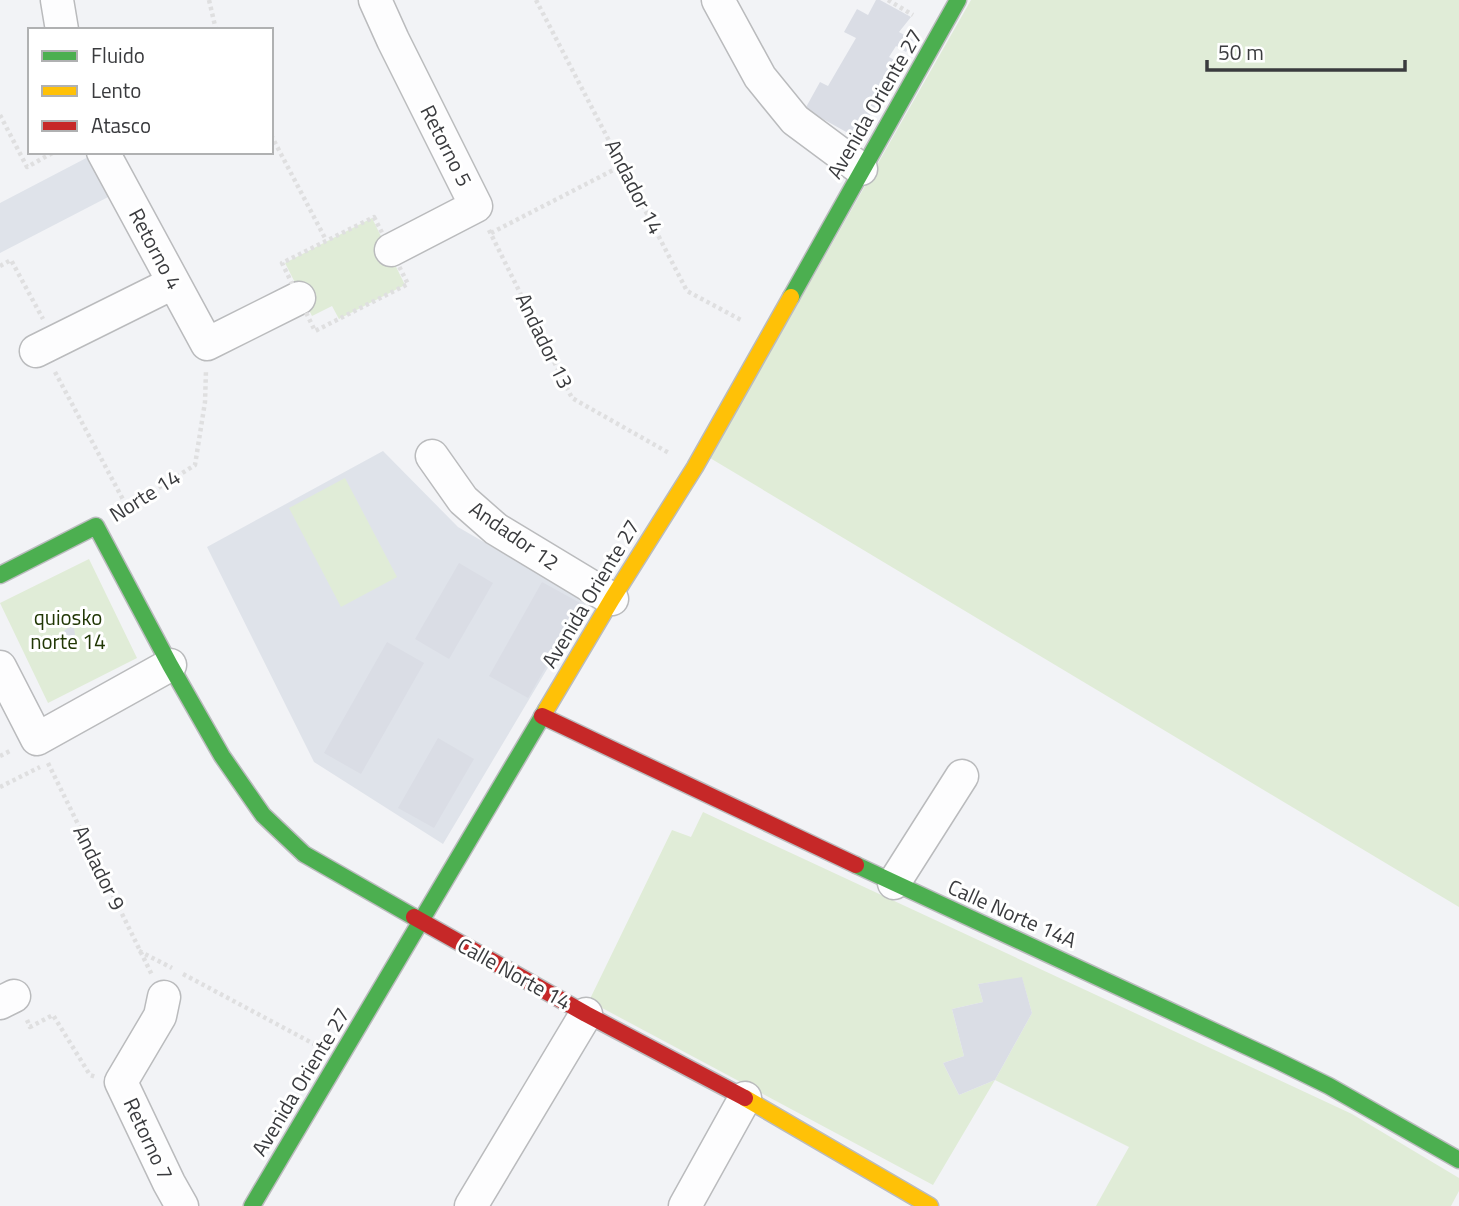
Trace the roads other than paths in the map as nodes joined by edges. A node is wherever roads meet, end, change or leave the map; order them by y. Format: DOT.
graph roads {
  1 [pos="57,0"];
  2 [pos="376,0"];
  3 [pos="718,0"];
  4 [pos="958,0"];
  5 [pos="62,28"];
  6 [pos="104,154"];
  7 [pos="861,169"];
  8 [pos="391,250"];
  9 [pos="173,283"];
  10 [pos="299,298"];
  11 [pos="44,347"];
  12 [pos="432,456"];
  13 [pos="0,575"];
  14 [pos="611,599"];
  15 [pos="170,665"];
  16 [pos="0,667"];
  17 [pos="542,716"];
  18 [pos="962,776"];
  19 [pos="894,883"];
  20 [pos="422,922"];
  21 [pos="164,997"];
  22 [pos="586,1014"];
  23 [pos="746,1098"];
  24 [pos="1459,1160"];
  25 [pos="919,1204"];
  26 [pos="182,1206"];
  27 [pos="252,1206"];
  28 [pos="471,1206"];
  29 [pos="685,1206"];
  1 -- 5 [label="street"];
  2 -- 8 [label="street, Retorno 5"];
  3 -- 7 [label="street"];
  4 -- 7 [label="street, Avenida Oriente 27"];
  6 -- 9 [label="street, Retorno 4"];
  7 -- 14 [label="street, Avenida Oriente 27"];
  9 -- 10 [label="street, Retorno 4"];
  9 -- 11 [label="street"];
  12 -- 14 [label="street, Andador 12"];
  13 -- 15 [label="street, Calle Norte 14"];
  14 -- 17 [label="street, Avenida Oriente 27"];
  15 -- 16 [label="street"];
  15 -- 20 [label="street, Calle Norte 14"];
  17 -- 19 [label="street, Calle Norte 14A"];
  17 -- 20 [label="street, Avenida Oriente 27"];
  18 -- 19 [label="street"];
  19 -- 24 [label="street, Calle Norte 14A"];
  20 -- 22 [label="street, Calle Norte 14"];
  20 -- 27 [label="street, Avenida Oriente 27"];
  21 -- 26 [label="street, Retorno 7"];
  22 -- 23 [label="street, Calle Norte 14"];
  22 -- 28 [label="street"];
  23 -- 25 [label="street, Calle Norte 14"];
  23 -- 29 [label="street"];
}
